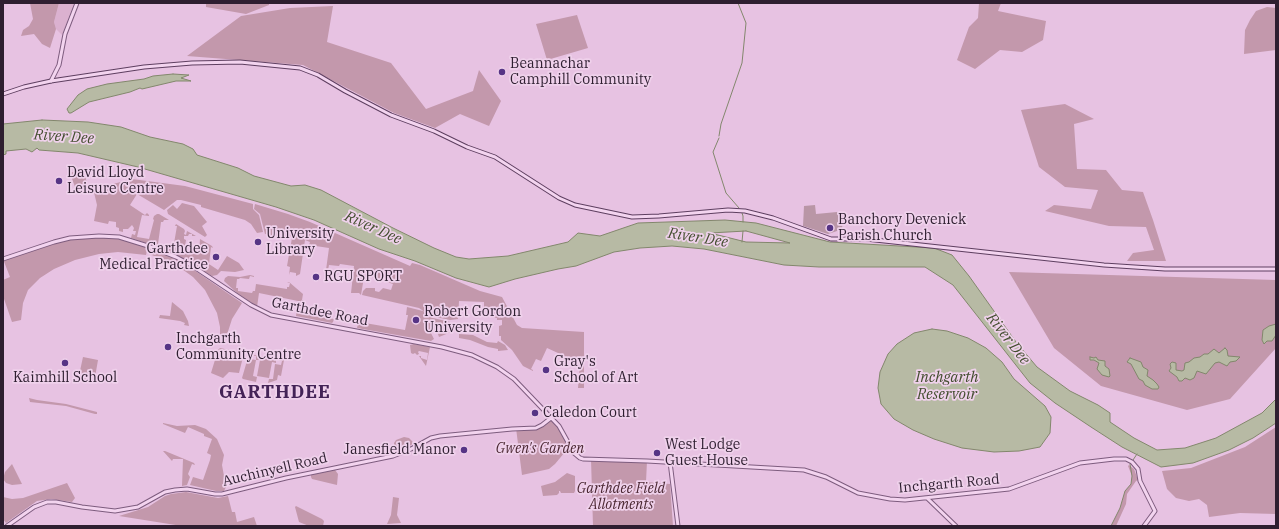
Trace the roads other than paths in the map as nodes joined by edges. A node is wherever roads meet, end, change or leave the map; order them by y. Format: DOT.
graph roads {
  1 [pos="77,3"];
  2 [pos="51,81"];
  3 [pos="3,94"];
  4 [pos="3,258"];
  5 [pos="1276,269"];
  6 [pos="551,418"];
  7 [pos="583,459"];
  8 [pos="670,462"];
  9 [pos="927,498"];
  10 [pos="7,526"];
  11 [pos="678,526"];
  12 [pos="956,526"];
  13 [pos="1144,526"];
  1 -- 2 [label="street"];
  2 -- 3 [label="street"];
  2 -- 5 [label="street"];
  4 -- 6 [label="street, Garthdee Road"];
  6 -- 7 [label="street, Garthdee Road"];
  6 -- 10 [label="street, Auchinyell Road"];
  7 -- 8 [label="street, Inchgarth Road"];
  8 -- 9 [label="street, Inchgarth Road"];
  8 -- 11 [label="street"];
  9 -- 12 [label="street"];
  9 -- 13 [label="street, Inchgarth Road"];
}
